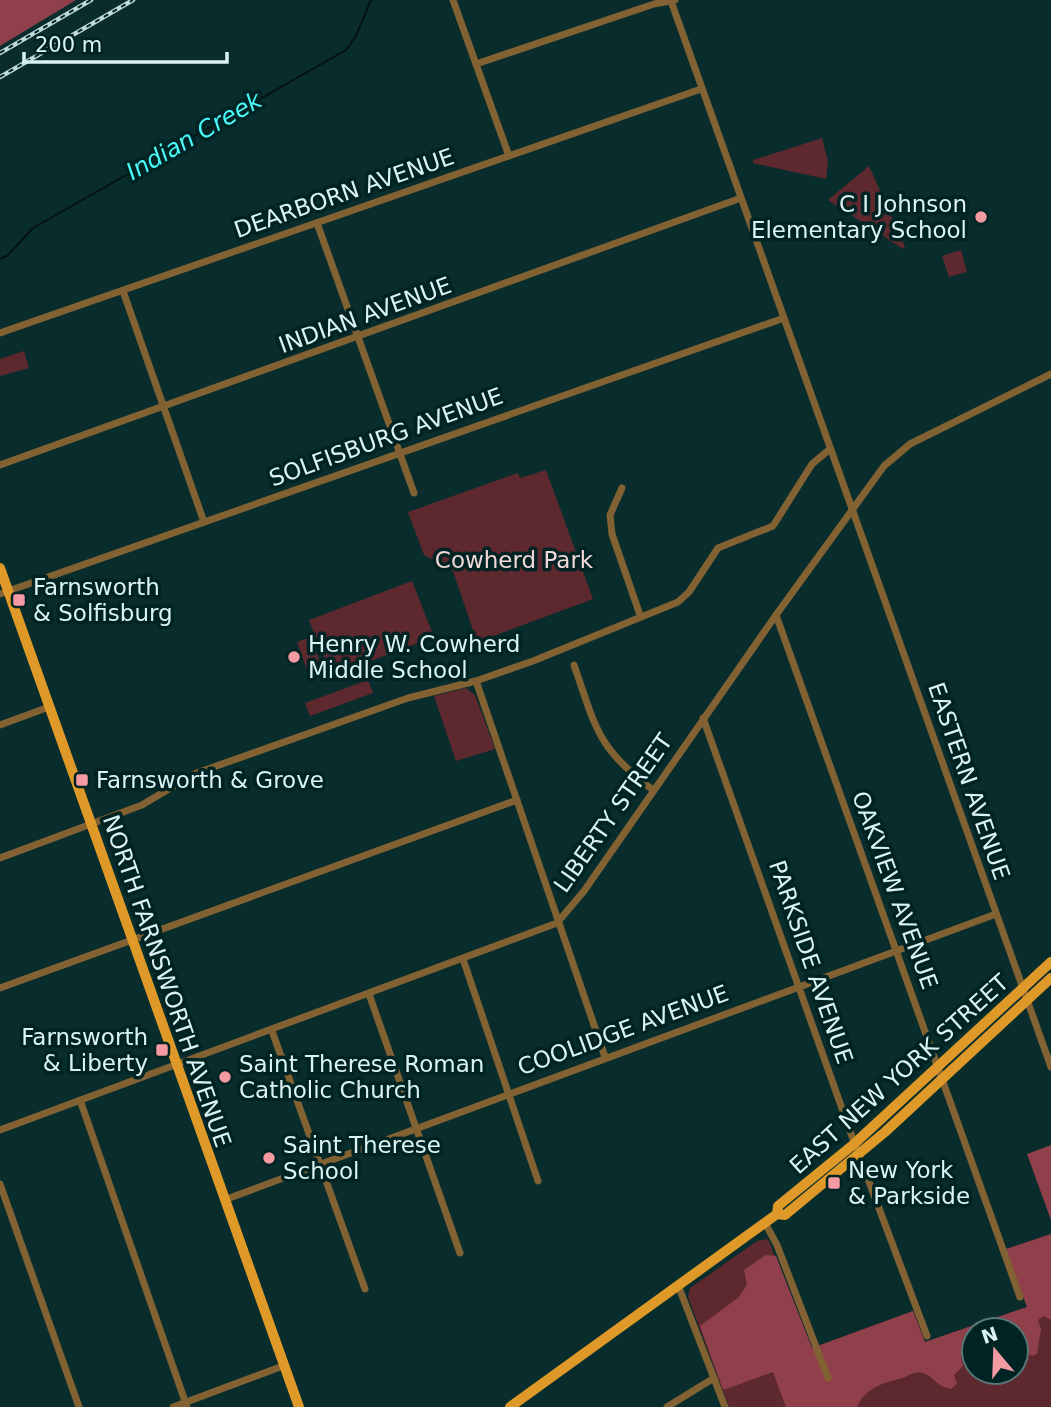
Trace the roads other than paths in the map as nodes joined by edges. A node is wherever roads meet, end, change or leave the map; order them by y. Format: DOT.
graph roads {
  1 [pos="453,0"];
  2 [pos="673,1"];
  3 [pos="476,64"];
  4 [pos="701,89"];
  5 [pos="509,156"];
  6 [pos="741,198"];
  7 [pos="317,223"];
  8 [pos="123,291"];
  9 [pos="785,318"];
  10 [pos="0,333"];
  11 [pos="358,338"];
  12 [pos="1051,373"];
  13 [pos="163,407"];
  14 [pos="830,449"];
  15 [pos="400,453"];
  16 [pos="0,464"];
  17 [pos="622,488"];
  18 [pos="414,493"];
  19 [pos="852,508"];
  20 [pos="204,522"];
  21 [pos="0,568"];
  22 [pos="4,592"];
  23 [pos="640,615"];
  24 [pos="776,615"];
  25 [pos="574,665"];
  26 [pos="476,681"];
  27 [pos="49,707"];
  28 [pos="703,718"];
  29 [pos="0,725"];
  30 [pos="653,790"];
  31 [pos="517,800"];
  32 [pos="92,826"];
  33 [pos="0,858"];
  34 [pos="996,914"];
  35 [pos="557,922"];
  36 [pos="132,942"];
  37 [pos="897,951"];
  38 [pos="463,959"];
  39 [pos="1051,962"];
  40 [pos="1051,978"];
  41 [pos="798,986"];
  42 [pos="0,988"];
  43 [pos="1023,988"];
  44 [pos="369,994"];
  45 [pos="1027,1000"];
  46 [pos="272,1031"];
  47 [pos="605,1057"];
  48 [pos="177,1066"];
  49 [pos="937,1067"];
  50 [pos="1051,1067"];
  51 [pos="942,1079"];
  52 [pos="510,1093"];
  53 [pos="80,1100"];
  54 [pos="417,1129"];
  55 [pos="0,1130"];
  56 [pos="854,1144"];
  57 [pos="859,1155"];
  58 [pos="320,1165"];
  59 [pos="538,1181"];
  60 [pos="0,1184"];
  61 [pos="224,1200"];
  62 [pos="777,1214"];
  63 [pos="765,1223"];
  64 [pos="460,1253"];
  65 [pos="678,1285"];
  66 [pos="365,1289"];
  67 [pos="1020,1297"];
  68 [pos="927,1336"];
  69 [pos="284,1366"];
  70 [pos="715,1378"];
  71 [pos="828,1378"];
  72 [pos="187,1405"];
  73 [pos="79,1407"];
  74 [pos="173,1407"];
  75 [pos="299,1407"];
  76 [pos="510,1407"];
  77 [pos="667,1407"];
  78 [pos="725,1407"];
  1 -- 3 [label="street"];
  2 -- 3 [label="street"];
  2 -- 4 [label="street, EASTERN AVENUE"];
  3 -- 5 [label="street"];
  4 -- 5 [label="street, DEARBORN AVENUE"];
  4 -- 6 [label="street, EASTERN AVENUE"];
  5 -- 7 [label="street, DEARBORN AVENUE"];
  6 -- 9 [label="street, EASTERN AVENUE"];
  6 -- 11 [label="street, INDIAN AVENUE"];
  7 -- 8 [label="street, DEARBORN AVENUE"];
  7 -- 11 [label="street"];
  8 -- 10 [label="street, DEARBORN AVENUE"];
  8 -- 13 [label="street"];
  9 -- 14 [label="street, EASTERN AVENUE"];
  9 -- 15 [label="street, SOLFISBURG AVENUE"];
  11 -- 13 [label="street, INDIAN AVENUE"];
  11 -- 15 [label="street"];
  12 -- 19 [label="street, LIBERTY STREET"];
  13 -- 16 [label="street, INDIAN AVENUE"];
  13 -- 20 [label="street"];
  14 -- 19 [label="street, EASTERN AVENUE"];
  14 -- 23 [label="street"];
  15 -- 18 [label="street"];
  15 -- 20 [label="street, SOLFISBURG AVENUE"];
  17 -- 23 [label="street"];
  19 -- 24 [label="street, LIBERTY STREET"];
  19 -- 34 [label="street, EASTERN AVENUE"];
  20 -- 22 [label="street, SOLFISBURG AVENUE"];
  21 -- 22 [label="main road, NORTH FARNSWORTH AVENUE"];
  22 -- 27 [label="main road, NORTH FARNSWORTH AVENUE"];
  23 -- 26 [label="street"];
  24 -- 28 [label="street, LIBERTY STREET"];
  24 -- 37 [label="street, OAKVIEW AVENUE"];
  25 -- 30 [label="street"];
  26 -- 31 [label="street"];
  26 -- 32 [label="street"];
  27 -- 29 [label="street"];
  27 -- 32 [label="main road, NORTH FARNSWORTH AVENUE"];
  28 -- 30 [label="street, LIBERTY STREET"];
  28 -- 41 [label="street, PARKSIDE AVENUE"];
  30 -- 35 [label="street, LIBERTY STREET"];
  31 -- 35 [label="street"];
  31 -- 36 [label="street"];
  32 -- 33 [label="street"];
  32 -- 36 [label="main road, NORTH FARNSWORTH AVENUE"];
  34 -- 37 [label="street, COOLIDGE AVENUE"];
  34 -- 43 [label="street, EASTERN AVENUE"];
  35 -- 38 [label="street, LIBERTY STREET"];
  35 -- 47 [label="street"];
  36 -- 42 [label="street"];
  36 -- 48 [label="main road, NORTH FARNSWORTH AVENUE"];
  37 -- 41 [label="street, COOLIDGE AVENUE"];
  37 -- 49 [label="street, OAKVIEW AVENUE"];
  38 -- 44 [label="street, LIBERTY STREET"];
  38 -- 52 [label="street"];
  39 -- 43 [label="main road, EAST NEW YORK STREET"];
  40 -- 45 [label="main road, EAST NEW YORK STREET"];
  41 -- 47 [label="street, COOLIDGE AVENUE"];
  41 -- 56 [label="street, PARKSIDE AVENUE"];
  43 -- 45 [label="street, EASTERN AVENUE"];
  43 -- 49 [label="main road, EAST NEW YORK STREET"];
  44 -- 46 [label="street, LIBERTY STREET"];
  44 -- 54 [label="street"];
  45 -- 50 [label="street, EASTERN AVENUE"];
  45 -- 51 [label="main road, EAST NEW YORK STREET"];
  46 -- 48 [label="street, LIBERTY STREET"];
  46 -- 58 [label="street"];
  47 -- 52 [label="street, COOLIDGE AVENUE"];
  48 -- 53 [label="street, LIBERTY STREET"];
  48 -- 61 [label="main road, NORTH FARNSWORTH AVENUE"];
  49 -- 51 [label="street, OAKVIEW AVENUE"];
  49 -- 56 [label="main road, EAST NEW YORK STREET"];
  51 -- 57 [label="main road, EAST NEW YORK STREET"];
  51 -- 67 [label="street, OAKVIEW AVENUE"];
  52 -- 54 [label="street, COOLIDGE AVENUE"];
  52 -- 59 [label="street"];
  53 -- 55 [label="street, LIBERTY STREET"];
  53 -- 72 [label="street"];
  54 -- 58 [label="street, COOLIDGE AVENUE"];
  54 -- 64 [label="street"];
  56 -- 57 [label="street, PARKSIDE AVENUE"];
  56 -- 62 [label="main road, EAST NEW YORK STREET"];
  57 -- 62 [label="main road, EAST NEW YORK STREET"];
  57 -- 68 [label="street, PARKSIDE AVENUE"];
  58 -- 61 [label="street, COOLIDGE AVENUE"];
  58 -- 66 [label="street"];
  60 -- 73 [label="street"];
  61 -- 69 [label="main road, NORTH FARNSWORTH AVENUE"];
  62 -- 63 [label="main road, EAST NEW YORK STREET"];
  63 -- 65 [label="main road, EAST NEW YORK STREET"];
  63 -- 71 [label="street"];
  65 -- 70 [label="street"];
  65 -- 76 [label="main road, EAST NEW YORK STREET"];
  69 -- 72 [label="street"];
  69 -- 75 [label="main road, NORTH FARNSWORTH AVENUE"];
  70 -- 77 [label="street"];
  70 -- 78 [label="street"];
  72 -- 74 [label="street"];
}
